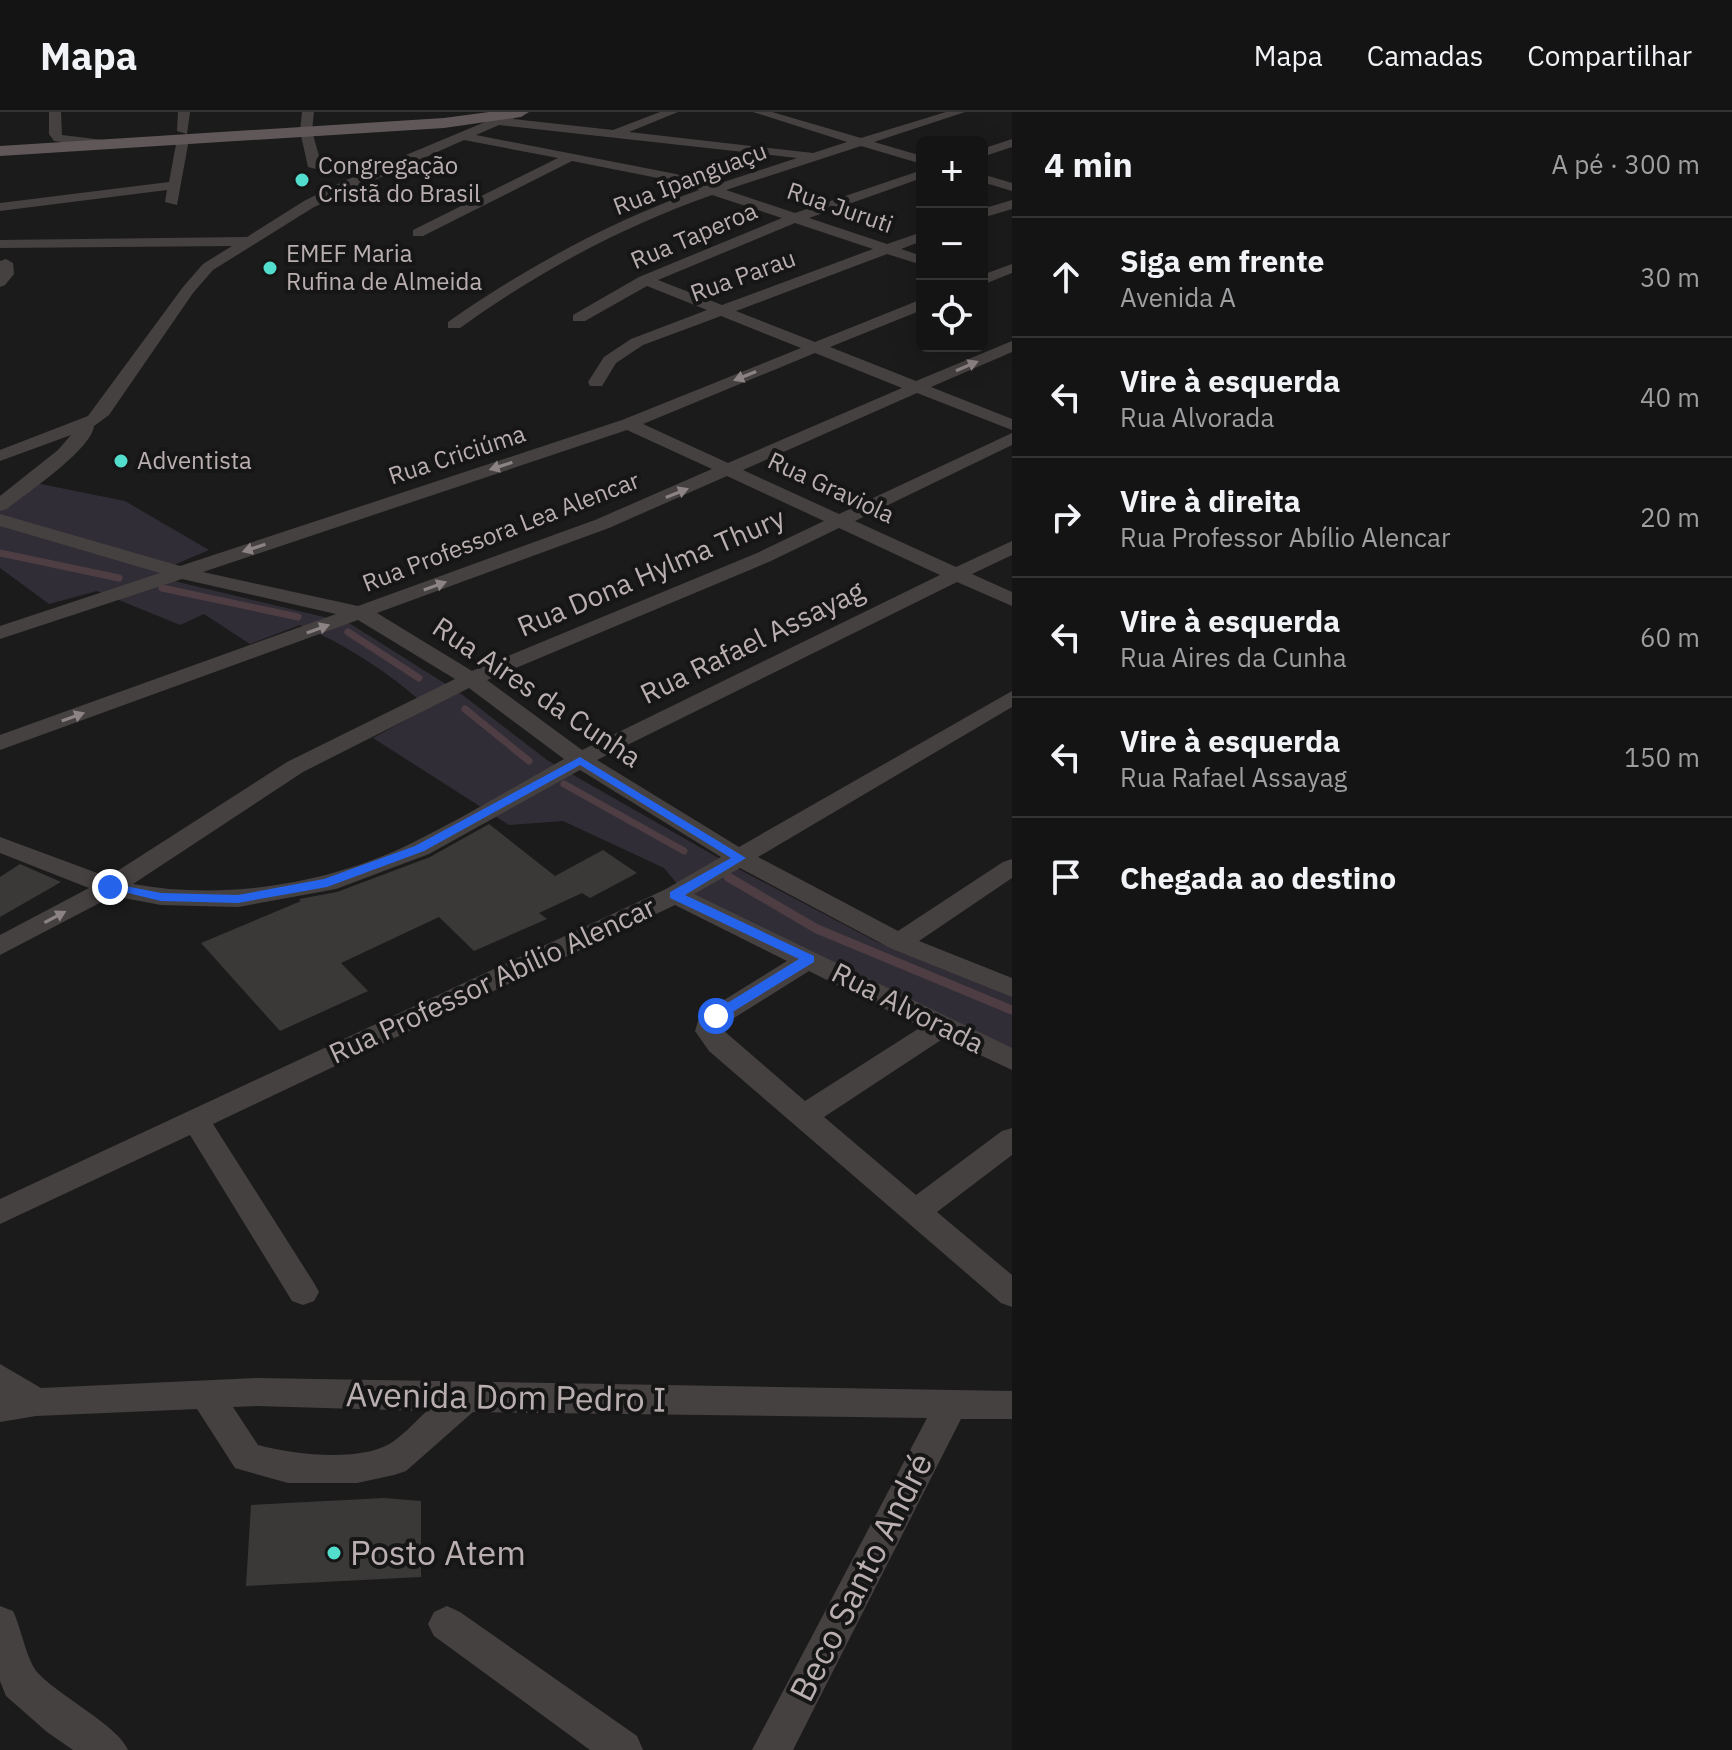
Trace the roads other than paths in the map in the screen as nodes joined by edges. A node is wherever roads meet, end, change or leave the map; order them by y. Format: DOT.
graph roads {
  1 [pos="55,112"];
  2 [pos="184,112"];
  3 [pos="308,112"];
  4 [pos="672,112"];
  5 [pos="759,112"];
  6 [pos="800,112"];
  7 [pos="959,112"];
  8 [pos="519,113"];
  9 [pos="470,115"];
  10 [pos="498,118"];
  11 [pos="781,119"];
  12 [pos="444,123"];
  13 [pos="306,131"];
  14 [pos="615,133"];
  15 [pos="183,135"];
  16 [pos="457,137"];
  17 [pos="861,143"];
  18 [pos="1012,143"];
  19 [pos="103,144"];
  20 [pos="714,144"];
  21 [pos="0,151"];
  22 [pos="988,151"];
  23 [pos="573,156"];
  24 [pos="818,156"];
  25 [pos="916,158"];
  26 [pos="315,167"];
  27 [pos="916,176"];
  28 [pos="988,180"];
  29 [pos="176,185"];
  30 [pos="1012,187"];
  31 [pos="717,190"];
  32 [pos="171,204"];
  33 [pos="1012,204"];
  34 [pos="0,207"];
  35 [pos="988,212"];
  36 [pos="795,218"];
  37 [pos="418,233"];
  38 [pos="916,238"];
  39 [pos="250,241"];
  40 [pos="0,244"];
  41 [pos="886,249"];
  42 [pos="916,259"];
  43 [pos="6,263"];
  44 [pos="1012,268"];
  45 [pos="644,280"];
  46 [pos="0,282"];
  47 [pos="988,282"];
  48 [pos="916,306"];
  49 [pos="721,309"];
  50 [pos="579,318"];
  51 [pos="454,325"];
  52 [pos="1012,346"];
  53 [pos="817,347"];
  54 [pos="596,382"];
  55 [pos="917,388"];
  56 [pos="94,420"];
  57 [pos="628,424"];
  58 [pos="1012,425"];
  59 [pos="1012,438"];
  60 [pos="0,456"];
  61 [pos="731,470"];
  62 [pos="0,505"];
  63 [pos="0,520"];
  64 [pos="839,520"];
  65 [pos="1012,547"];
  66 [pos="181,573"];
  67 [pos="956,575"];
  68 [pos="1012,600"];
  69 [pos="362,613"];
  70 [pos="0,633"];
  71 [pos="471,679"];
  72 [pos="1012,698"];
  73 [pos="0,743"];
  74 [pos="580,760"];
  75 [pos="0,844"];
  76 [pos="740,858"];
  77 [pos="1012,867"];
  78 [pos="110,887"];
  79 [pos="675,895"];
  80 [pos="899,942"];
  81 [pos="0,946"];
  82 [pos="810,959"];
  83 [pos="1012,988"];
  84 [pos="942,1026"];
  85 [pos="1012,1060"];
  86 [pos="803,1117"];
  87 [pos="195,1120"];
  88 [pos="1012,1139"];
  89 [pos="917,1211"];
  90 [pos="4,1213"];
  91 [pos="303,1292"];
  92 [pos="1012,1294"];
  93 [pos="0,1378"];
  94 [pos="206,1394"];
  95 [pos="466,1398"];
  96 [pos="36,1402"];
  97 [pos="951,1405"];
  98 [pos="1012,1405"];
  99 [pos="0,1408"];
  100 [pos="0,1623"];
  101 [pos="447,1624"];
  102 [pos="108,1750"];
  103 [pos="623,1750"];
  104 [pos="772,1750"];
  1 -- 19 [label="street"];
  2 -- 15 [label="street"];
  3 -- 13 [label="street"];
  4 -- 14 [label="street"];
  5 -- 11 [label="street"];
  6 -- 11 [label="street"];
  7 -- 17 [label="street, Rua Ipanguaçu"];
  8 -- 10 [label="main road"];
  9 -- 10 [label="main road"];
  9 -- 12 [label="main road"];
  10 -- 14 [label="street"];
  10 -- 16 [label="street"];
  11 -- 17 [label="street"];
  11 -- 20 [label="street"];
  12 -- 13 [label="main road"];
  12 -- 16 [label="street"];
  13 -- 15 [label="main road"];
  13 -- 26 [label="street"];
  14 -- 20 [label="street"];
  15 -- 19 [label="main road"];
  15 -- 29 [label="street"];
  16 -- 23 [label="street, Rua Juruti"];
  16 -- 39 [label="street"];
  17 -- 24 [label="street, Rua Ipanguaçu"];
  17 -- 25 [label="street"];
  18 -- 22 [label="street"];
  19 -- 21 [label="main road"];
  20 -- 24 [label="street"];
  23 -- 31 [label="street, Rua Juruti"];
  23 -- 37 [label="street"];
  24 -- 31 [label="street, Rua Ipanguaçu"];
  27 -- 36 [label="street, Rua Taperoa"];
  28 -- 30 [label="street"];
  29 -- 32 [label="street"];
  29 -- 34 [label="street"];
  31 -- 36 [label="street, Rua Juruti"];
  31 -- 51 [label="street, Rua Ipanguaçu"];
  33 -- 35 [label="street"];
  36 -- 41 [label="street, Rua Juruti"];
  36 -- 45 [label="street, Rua Taperoa"];
  38 -- 41 [label="street, Rua Parau"];
  39 -- 40 [label="street"];
  39 -- 56 [label="street"];
  41 -- 42 [label="street, Rua Juruti"];
  41 -- 49 [label="street, Rua Parau"];
  43 -- 46 [label="street"];
  44 -- 47 [label="street"];
  45 -- 49 [label="street"];
  45 -- 50 [label="street, Rua Taperoa"];
  48 -- 53 [label="street, Rua Criciúma"];
  49 -- 53 [label="street"];
  49 -- 54 [label="street, Rua Parau"];
  55 -- 52 [label="street, Rua Professora Lea Alencar, one-way"];
  53 -- 55 [label="street"];
  53 -- 57 [label="street, Rua Criciúma, one-way"];
  55 -- 58 [label="street"];
  55 -- 61 [label="street, Rua Professora Lea Alencar"];
  56 -- 60 [label="street"];
  56 -- 62 [label="street"];
  57 -- 61 [label="street, Rua Graviola"];
  57 -- 66 [label="street, Rua Criciúma, one-way"];
  59 -- 64 [label="street, Rua Dona Hylma Thury"];
  61 -- 64 [label="street, Rua Graviola"];
  69 -- 61 [label="street, Rua Professora Lea Alencar, one-way"];
  63 -- 66 [label="street, Rua Aires da Cunha"];
  64 -- 67 [label="street, Rua Graviola"];
  64 -- 71 [label="street, Rua Dona Hylma Thury"];
  65 -- 67 [label="street, Rua Rafael Assayag"];
  66 -- 69 [label="street, Rua Aires da Cunha"];
  66 -- 70 [label="street, Rua Criciúma"];
  67 -- 68 [label="street, Rua Graviola"];
  67 -- 74 [label="street, Rua Rafael Assayag"];
  69 -- 71 [label="street, Rua Aires da Cunha"];
  73 -- 69 [label="street, Rua Professora Lea Alencar, one-way"];
  71 -- 74 [label="street, Rua Aires da Cunha"];
  71 -- 78 [label="street, Rua Dona Hylma Thury"];
  72 -- 76 [label="street, Rua Professor Abílio Alencar"];
  74 -- 76 [label="street, Rua Aires da Cunha"];
  74 -- 78 [label="street, Rua Rafael Assayag"];
  75 -- 78 [label="street, Rua Rafael Assayag"];
  76 -- 79 [label="street, Rua Professor Abílio Alencar"];
  76 -- 80 [label="street, Rua Aires da Cunha"];
  77 -- 80 [label="street"];
  81 -- 78 [label="street, Rua Dona Hylma Thury, one-way"];
  79 -- 82 [label="street, Rua Alvorada"];
  79 -- 87 [label="street, Rua Professor Abílio Alencar"];
  80 -- 83 [label="street, Rua Aires da Cunha"];
  82 -- 84 [label="street, Rua Alvorada"];
  82 -- 86 [label="street"];
  84 -- 85 [label="street, Rua Alvorada"];
  84 -- 86 [label="street"];
  86 -- 89 [label="street"];
  87 -- 90 [label="street, Rua Professor Abílio Alencar"];
  87 -- 91 [label="street"];
  88 -- 89 [label="street"];
  89 -- 92 [label="street"];
  93 -- 96 [label="street"];
  94 -- 95 [label="street, Avenida Dom Pedro I"];
  94 -- 95 [label="street"];
  94 -- 96 [label="street, Avenida Dom Pedro I"];
  95 -- 97 [label="street, Avenida Dom Pedro I"];
  96 -- 99 [label="street, Avenida Dom Pedro I"];
  97 -- 98 [label="street, Avenida Dom Pedro I"];
  97 -- 104 [label="street, Beco Santo André"];
  100 -- 102 [label="street"];
  101 -- 103 [label="street"];
}
